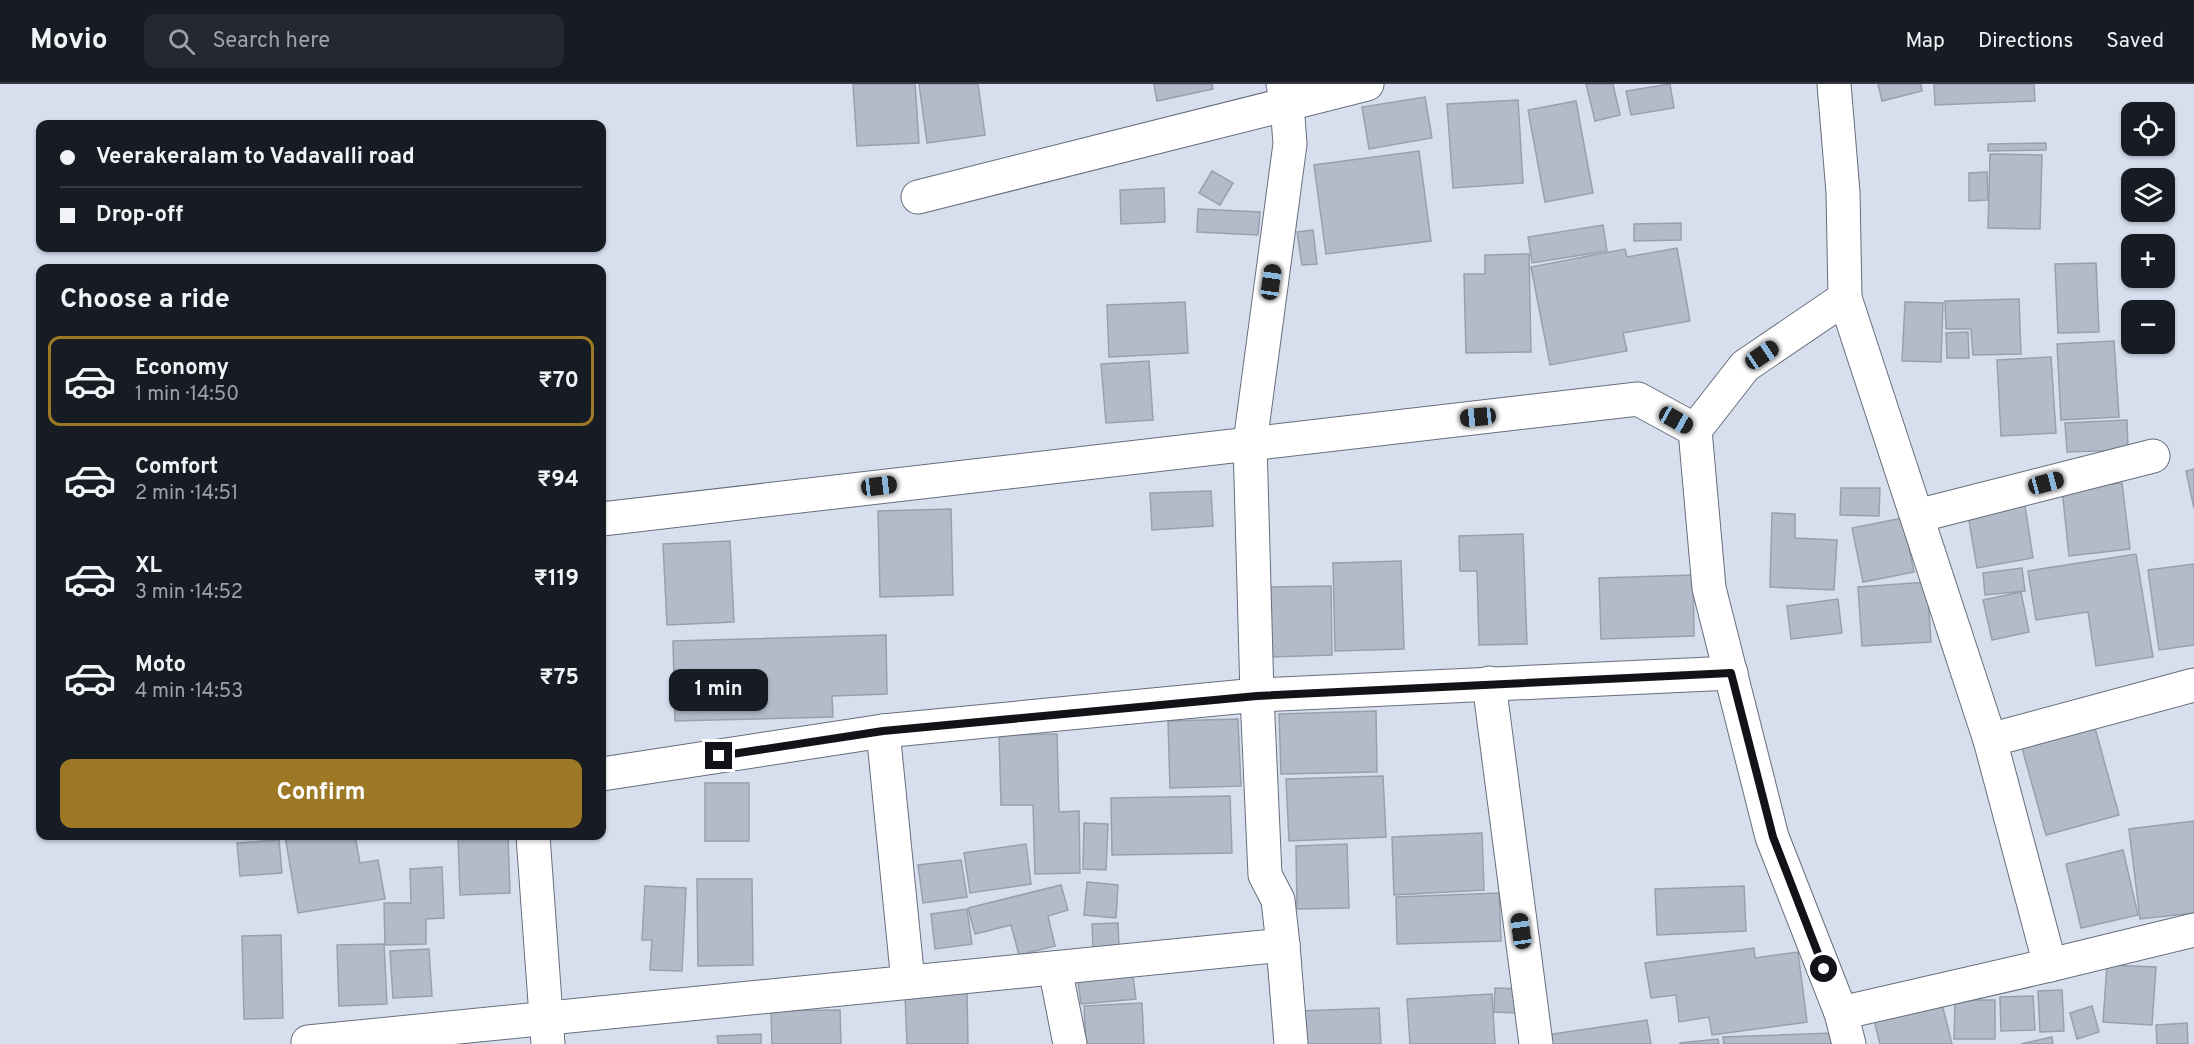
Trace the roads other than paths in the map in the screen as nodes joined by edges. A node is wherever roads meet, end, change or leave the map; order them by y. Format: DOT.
graph roads {
  1 [pos="1367,84"];
  2 [pos="1834,84"];
  3 [pos="1285,94"];
  4 [pos="918,197"];
  5 [pos="1845,298"];
  6 [pos="1695,430"];
  7 [pos="1250,443"];
  8 [pos="2153,456"];
  9 [pos="1917,516"];
  10 [pos="606,519"];
  11 [pos="1731,673"];
  12 [pos="1490,683"];
  13 [pos="2194,685"];
  14 [pos="1257,696"];
  15 [pos="883,731"];
  16 [pos="1990,740"];
  17 [pos="606,773"];
  18 [pos="533,840"];
  19 [pos="2194,930"];
  20 [pos="1284,945"];
  21 [pos="2050,965"];
  22 [pos="1055,968"];
  23 [pos="908,982"];
  24 [pos="1841,1013"];
  25 [pos="547,1031"];
  26 [pos="308,1042"];
  27 [pos="1070,1044"];
  28 [pos="1291,1044"];
  29 [pos="1536,1044"];
  30 [pos="1849,1044"];
  1 -- 3 [label="street"];
  2 -- 5 [label="street"];
  3 -- 4 [label="street"];
  3 -- 7 [label="street"];
  5 -- 6 [label="street"];
  5 -- 9 [label="street"];
  6 -- 7 [label="street"];
  6 -- 11 [label="street"];
  7 -- 10 [label="street"];
  7 -- 14 [label="street"];
  8 -- 9 [label="street"];
  9 -- 16 [label="street"];
  11 -- 12 [label="street"];
  11 -- 24 [label="street"];
  12 -- 14 [label="street"];
  12 -- 29 [label="street"];
  13 -- 16 [label="street"];
  14 -- 15 [label="street"];
  14 -- 20 [label="street"];
  15 -- 17 [label="street"];
  15 -- 23 [label="street"];
  16 -- 21 [label="street"];
  18 -- 25 [label="street"];
  19 -- 21 [label="street"];
  20 -- 22 [label="street"];
  20 -- 28 [label="street"];
  21 -- 24 [label="street"];
  22 -- 23 [label="street"];
  22 -- 27 [label="street"];
  23 -- 25 [label="street"];
  24 -- 30 [label="street"];
  25 -- 26 [label="street"];
}
